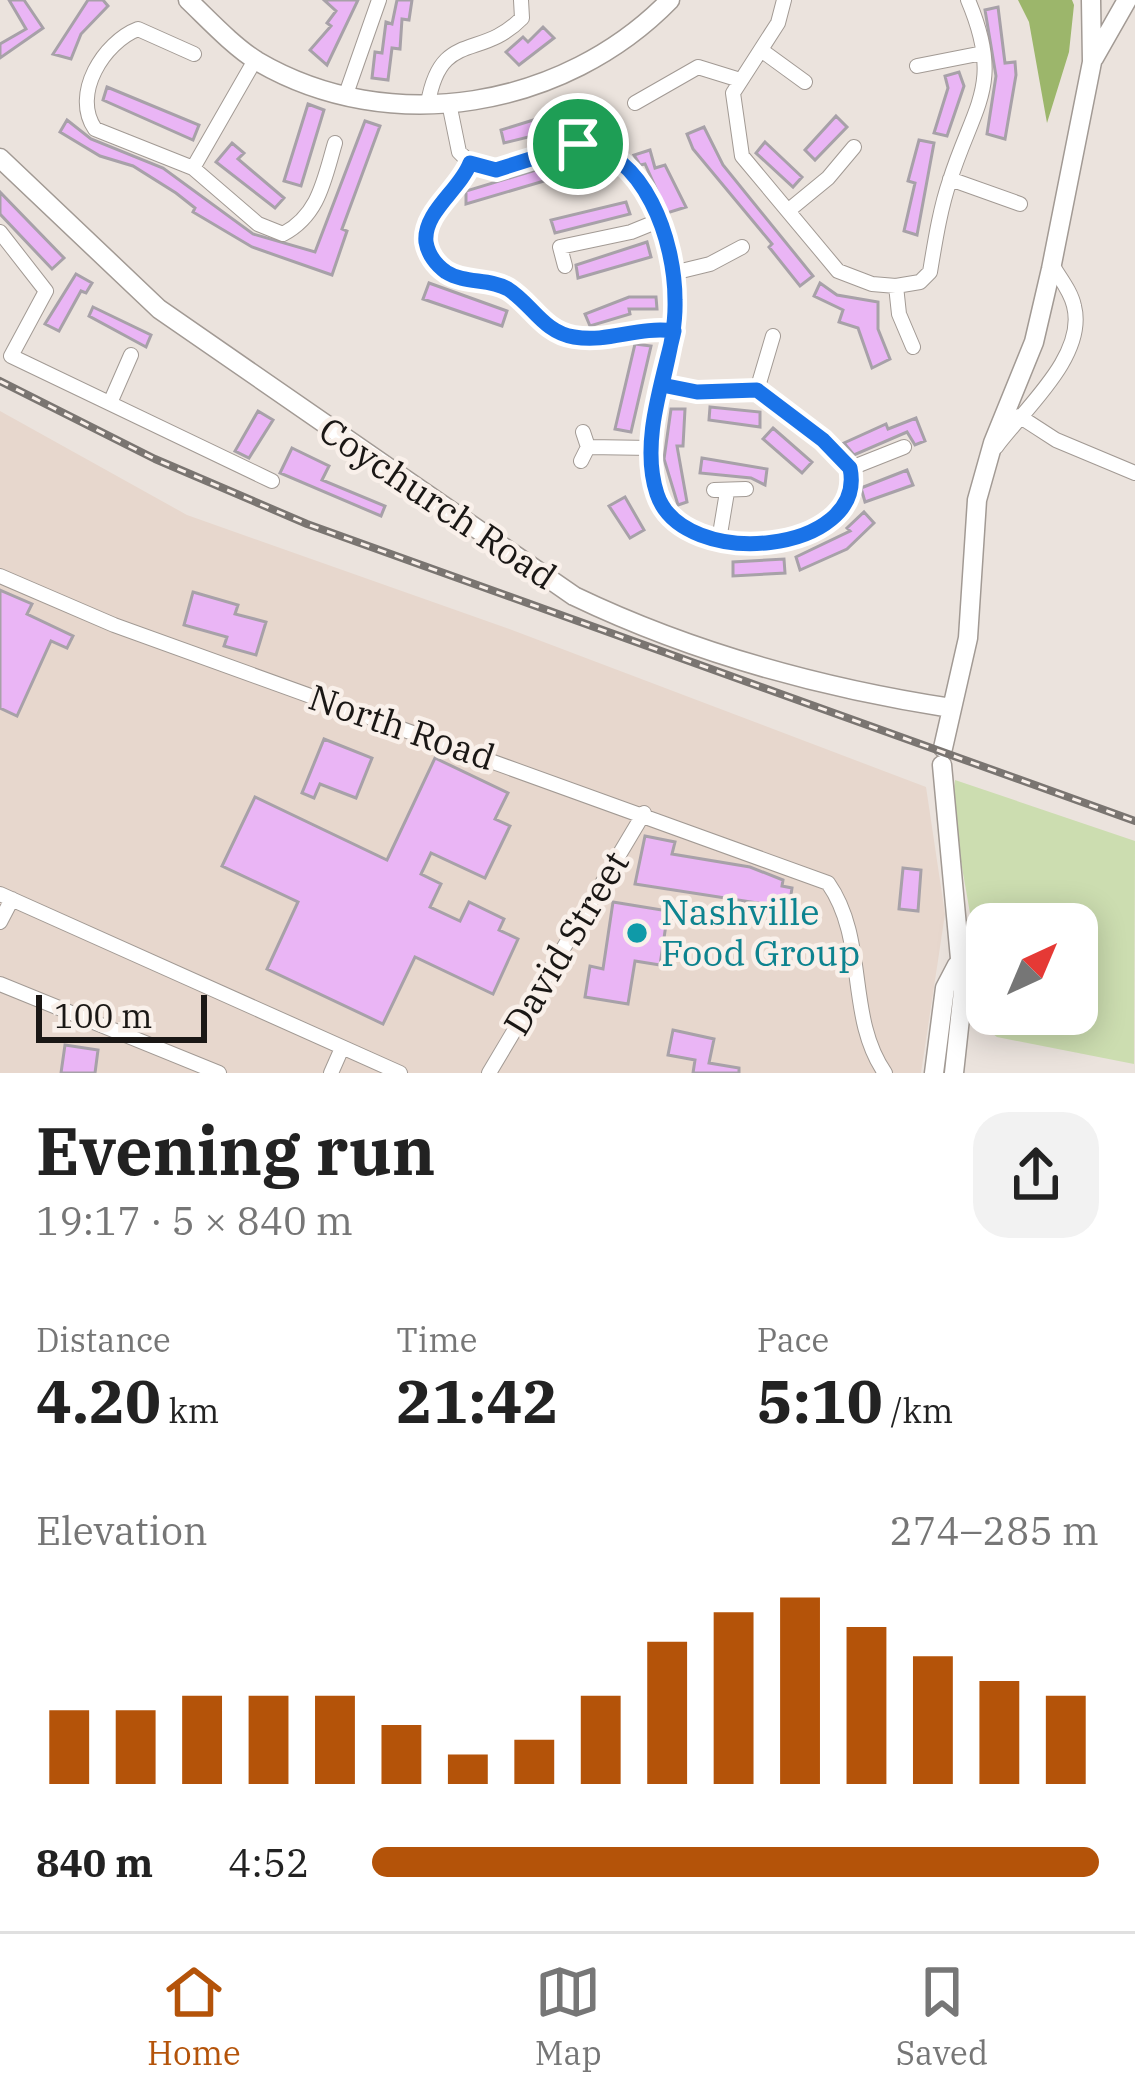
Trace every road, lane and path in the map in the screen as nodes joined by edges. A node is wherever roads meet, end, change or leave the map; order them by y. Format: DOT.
graph roads {
  1 [pos="380,0"];
  2 [pos="520,0"];
  3 [pos="670,0"];
  4 [pos="784,0"];
  5 [pos="968,0"];
  6 [pos="1091,0"];
  7 [pos="1127,0"];
  8 [pos="191,1"];
  9 [pos="760,50"];
  10 [pos="982,52"];
  11 [pos="194,55"];
  12 [pos="255,60"];
  13 [pos="1092,62"];
  14 [pos="917,66"];
  15 [pos="740,80"];
  16 [pos="805,82"];
  17 [pos="345,97"];
  18 [pos="428,103"];
  19 [pos="449,103"];
  20 [pos="635,104"];
  21 [pos="335,143"];
  22 [pos="854,147"];
  23 [pos="0,158"];
  24 [pos="470,163"];
  25 [pos="193,168"];
  26 [pos="950,179"];
  27 [pos="1020,204"];
  28 [pos="789,210"];
  29 [pos="658,221"];
  30 [pos="0,232"];
  31 [pos="730,248"];
  32 [pos="1051,263"];
  33 [pos="565,266"];
  34 [pos="673,273"];
  35 [pos="896,286"];
  36 [pos="674,331"];
  37 [pos="752,343"];
  38 [pos="913,347"];
  39 [pos="6,353"];
  40 [pos="131,355"];
  41 [pos="662,385"];
  42 [pos="757,390"];
  43 [pos="110,403"];
  44 [pos="1019,416"];
  45 [pos="584,446"];
  46 [pos="652,448"];
  47 [pos="990,456"];
  48 [pos="850,468"];
  49 [pos="898,469"];
  50 [pos="1135,473"];
  51 [pos="272,481"];
  52 [pos="746,489"];
  53 [pos="719,540"];
  54 [pos="0,576"];
  55 [pos="951,708"];
  56 [pos="644,813"];
  57 [pos="6,897"];
  58 [pos="0,922"];
  59 [pos="957,964"];
  60 [pos="0,984"];
  61 [pos="342,1048"];
  62 [pos="219,1073"];
  63 [pos="331,1073"];
  64 [pos="400,1073"];
  65 [pos="489,1073"];
  66 [pos="885,1073"];
  67 [pos="934,1073"];
  68 [pos="954,1073"];
  1 -- 17 [label="street"];
  2 -- 18 [label="street"];
  3 -- 19 [label="main road"];
  4 -- 9 [label="street"];
  5 -- 10 [label="street"];
  6 -- 13 [label="main road"];
  7 -- 13 [label="main road"];
  8 -- 12 [label="main road"];
  9 -- 15 [label="street"];
  9 -- 16 [label="street"];
  10 -- 14 [label="street"];
  10 -- 26 [label="street"];
  11 -- 25 [label="street"];
  12 -- 17 [label="main road"];
  12 -- 25 [label="street"];
  13 -- 32 [label="main road"];
  15 -- 20 [label="street"];
  15 -- 28 [label="street"];
  17 -- 18 [label="main road"];
  18 -- 19 [label="main road"];
  19 -- 24 [label="street"];
  21 -- 25 [label="street"];
  22 -- 28 [label="street"];
  23 -- 55 [label="main road, Coychurch Road"];
  24 -- 29 [label="street"];
  24 -- 36 [label="street"];
  26 -- 27 [label="street"];
  26 -- 35 [label="street"];
  28 -- 35 [label="street"];
  29 -- 33 [label="street"];
  29 -- 34 [label="street"];
  30 -- 39 [label="street"];
  31 -- 34 [label="street"];
  32 -- 44 [label="street"];
  32 -- 47 [label="main road"];
  34 -- 36 [label="street"];
  35 -- 38 [label="street"];
  36 -- 41 [label="street"];
  37 -- 42 [label="street"];
  39 -- 43 [label="street"];
  40 -- 43 [label="street"];
  41 -- 42 [label="street"];
  41 -- 46 [label="street"];
  42 -- 48 [label="street"];
  43 -- 51 [label="street"];
  44 -- 47 [label="street"];
  44 -- 50 [label="street"];
  45 -- 46 [label="street"];
  46 -- 53 [label="street"];
  47 -- 55 [label="main road"];
  48 -- 49 [label="street"];
  48 -- 53 [label="street"];
  52 -- 53 [label="street"];
  54 -- 56 [label="street, North Road"];
  55 -- 59 [label="main road"];
  56 -- 65 [label="street, David Street"];
  56 -- 66 [label="street, North Road"];
  57 -- 58 [label="street"];
  57 -- 61 [label="street"];
  59 -- 67 [label="main road"];
  59 -- 68 [label="main road"];
  60 -- 62 [label="street"];
  61 -- 63 [label="street"];
  61 -- 64 [label="street"];
}
